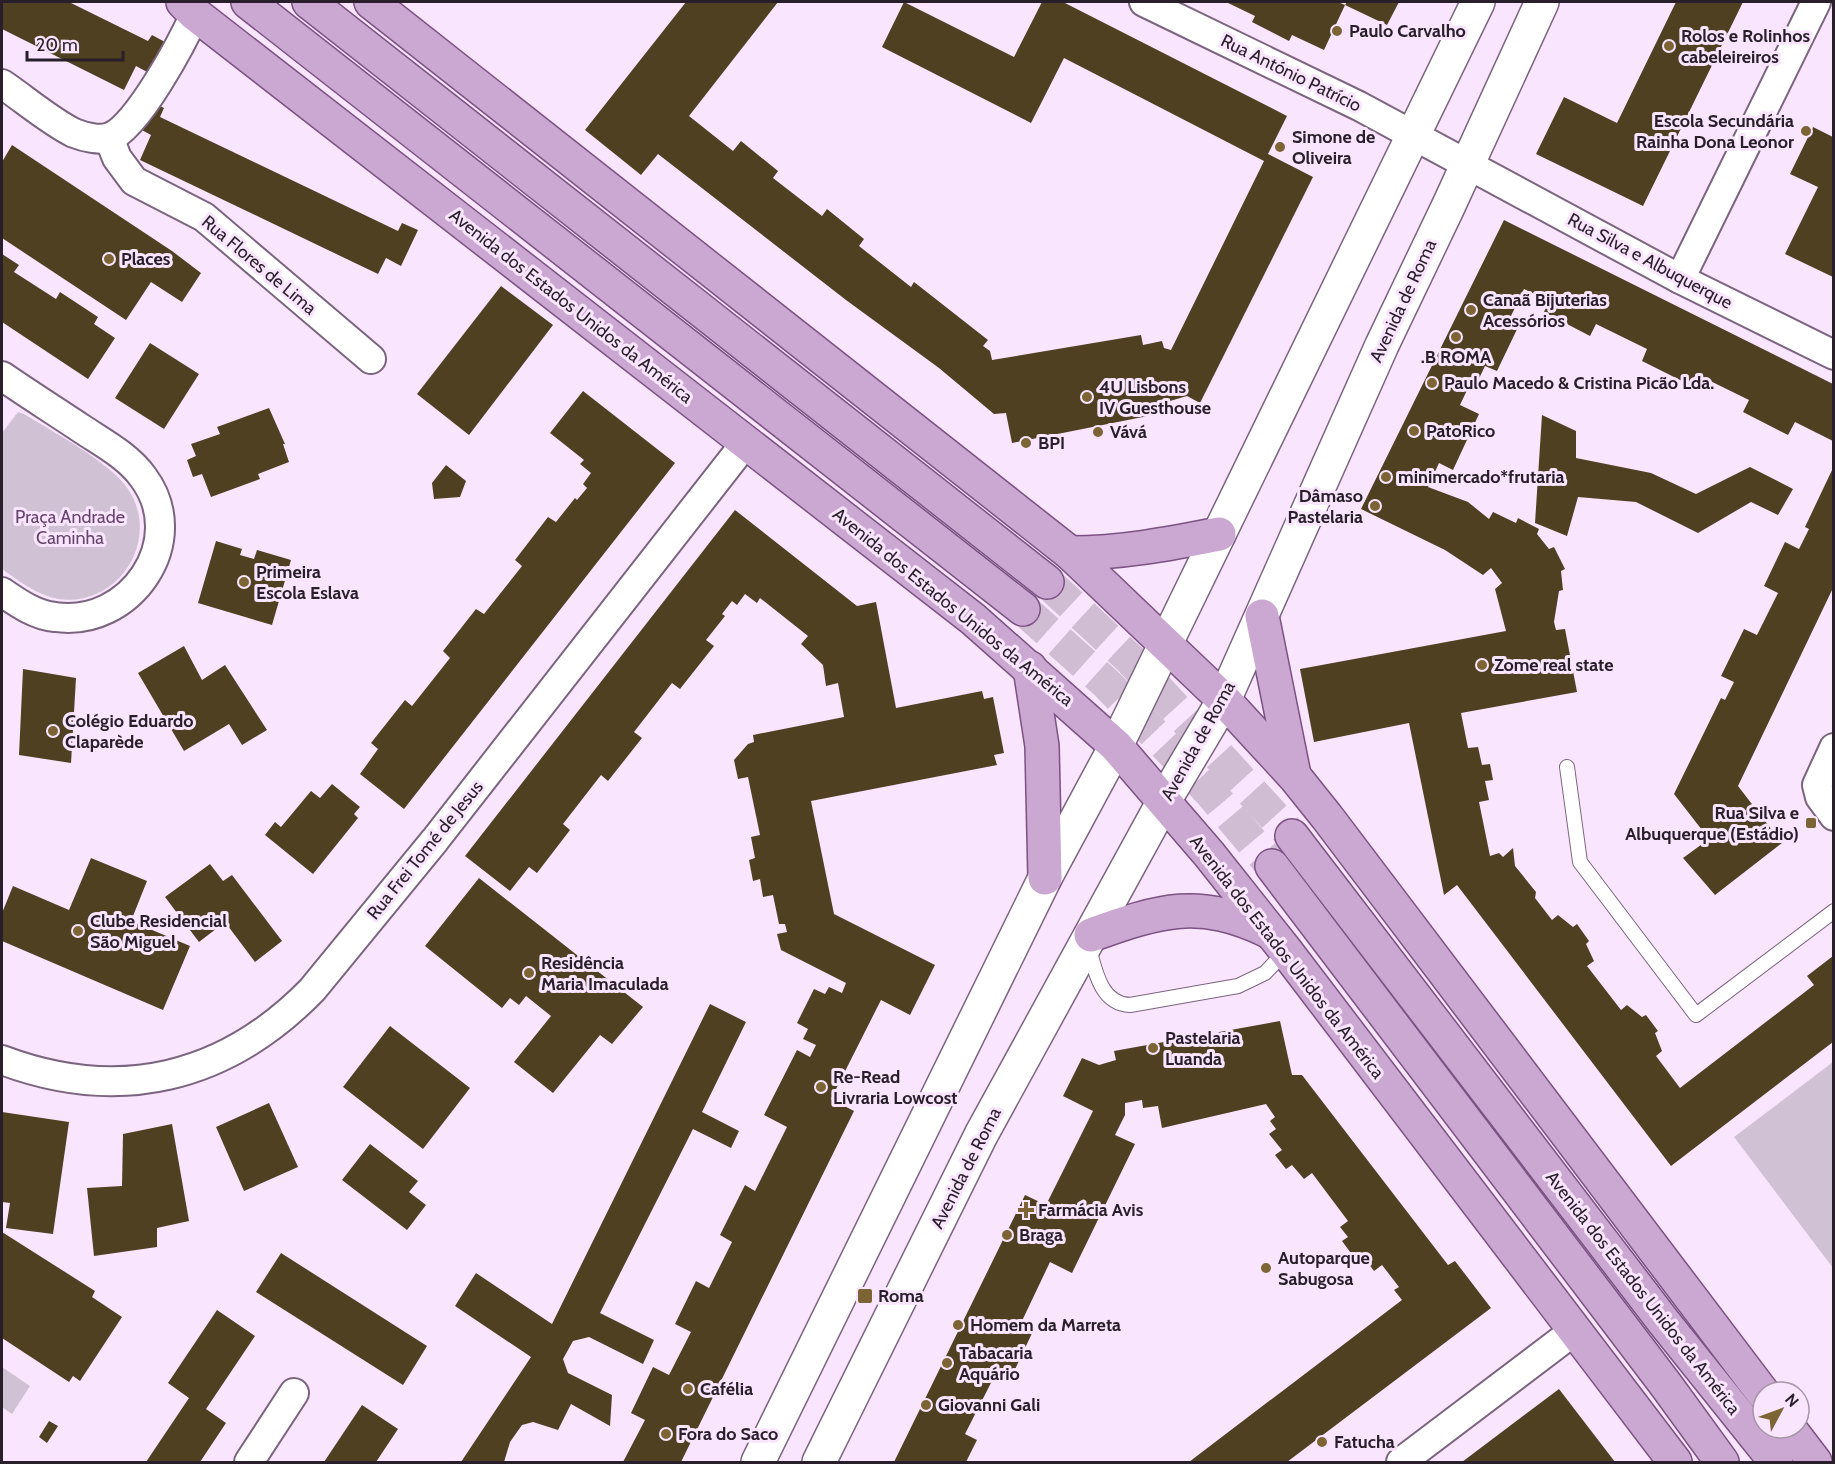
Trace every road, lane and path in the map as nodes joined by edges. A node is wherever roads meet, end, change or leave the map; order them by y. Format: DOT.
graph roads {
  1 [pos="248,2"];
  2 [pos="309,2"];
  3 [pos="371,2"];
  4 [pos="1144,2"];
  5 [pos="1478,2"];
  6 [pos="1542,2"];
  7 [pos="1816,2"];
  8 [pos="189,8"];
  9 [pos="2,84"];
  10 [pos="1414,135"];
  11 [pos="109,138"];
  12 [pos="1468,164"];
  13 [pos="1680,279"];
  14 [pos="1833,355"];
  15 [pos="370,358"];
  16 [pos="3,379"];
  17 [pos="747,441"];
  18 [pos="1219,534"];
  19 [pos="1071,553"];
  20 [pos="1047,582"];
  21 [pos="2,592"];
  22 [pos="1023,609"];
  23 [pos="1262,616"];
  24 [pos="1166,643"];
  25 [pos="1029,668"];
  26 [pos="1224,700"];
  27 [pos="1116,746"];
  28 [pos="1833,747"];
  29 [pos="1567,767"];
  30 [pos="1295,777"];
  31 [pos="1164,801"];
  32 [pos="1833,816"];
  33 [pos="1292,836"];
  34 [pos="1272,866"];
  35 [pos="1045,878"];
  36 [pos="1833,911"];
  37 [pos="1089,939"];
  38 [pos="1279,942"];
  39 [pos="2,1060"];
  40 [pos="1574,1331"];
  41 [pos="1753,1380"];
  42 [pos="294,1394"];
  43 [pos="1798,1440"];
  44 [pos="249,1462"];
  45 [pos="758,1462"];
  46 [pos="819,1462"];
  47 [pos="1401,1462"];
  48 [pos="1675,1462"];
  49 [pos="1722,1462"];
  50 [pos="1776,1462"];
  51 [pos="1815,1462"];
  1 -- 22 [label="main road"];
  2 -- 20 [label="main road"];
  3 -- 19 [label="main road, Avenida dos Estados Unidos da América"];
  4 -- 10 [label="street, Rua António Patrício"];
  5 -- 10 [label="main road"];
  6 -- 12 [label="main road, Avenida de Roma"];
  7 -- 13 [label="street"];
  8 -- 11 [label="street"];
  8 -- 17 [label="main road, Avenida dos Estados Unidos da América"];
  9 -- 11 [label="street"];
  10 -- 12 [label="street, Rua António Patrício"];
  10 -- 18 [label="main road"];
  11 -- 15 [label="street, Rua Flores de Lima"];
  12 -- 13 [label="street, Rua Silva e Albuquerque"];
  12 -- 23 [label="main road, Avenida de Roma"];
  13 -- 14 [label="street, Rua Silva e Albuquerque"];
  16 -- 21 [label="street"];
  17 -- 25 [label="main road, Avenida dos Estados Unidos da América"];
  17 -- 39 [label="street, Rua Frei Tomé de Jesus"];
  18 -- 19 [label="main road"];
  18 -- 24 [label="main road"];
  19 -- 24 [label="main road, Avenida dos Estados Unidos da América"];
  23 -- 26 [label="main road, Avenida de Roma"];
  23 -- 30 [label="main road"];
  24 -- 26 [label="main road, Avenida dos Estados Unidos da América"];
  24 -- 27 [label="main road"];
  25 -- 27 [label="main road, Avenida dos Estados Unidos da América"];
  25 -- 35 [label="main road"];
  26 -- 30 [label="main road, Avenida dos Estados Unidos da América"];
  26 -- 31 [label="main road, Avenida de Roma"];
  27 -- 31 [label="main road, Avenida dos Estados Unidos da América"];
  27 -- 35 [label="main road"];
  28 -- 32 [label="street"];
  29 -- 36 [label="lane"];
  30 -- 41 [label="main road, Avenida dos Estados Unidos da América"];
  31 -- 37 [label="main road, Avenida de Roma"];
  31 -- 38 [label="main road, Avenida dos Estados Unidos da América"];
  33 -- 50 [label="main road, Avenida dos Estados Unidos da América"];
  34 -- 49 [label="main road, Avenida dos Estados Unidos da América"];
  35 -- 45 [label="main road"];
  37 -- 38 [label="main road"];
  37 -- 38 [label="lane"];
  37 -- 46 [label="main road, Avenida de Roma"];
  38 -- 40 [label="main road, Avenida dos Estados Unidos da América"];
  40 -- 47 [label="street"];
  40 -- 48 [label="main road, Avenida dos Estados Unidos da América"];
  42 -- 44 [label="street"];
  43 -- 51 [label="main road"];
}
